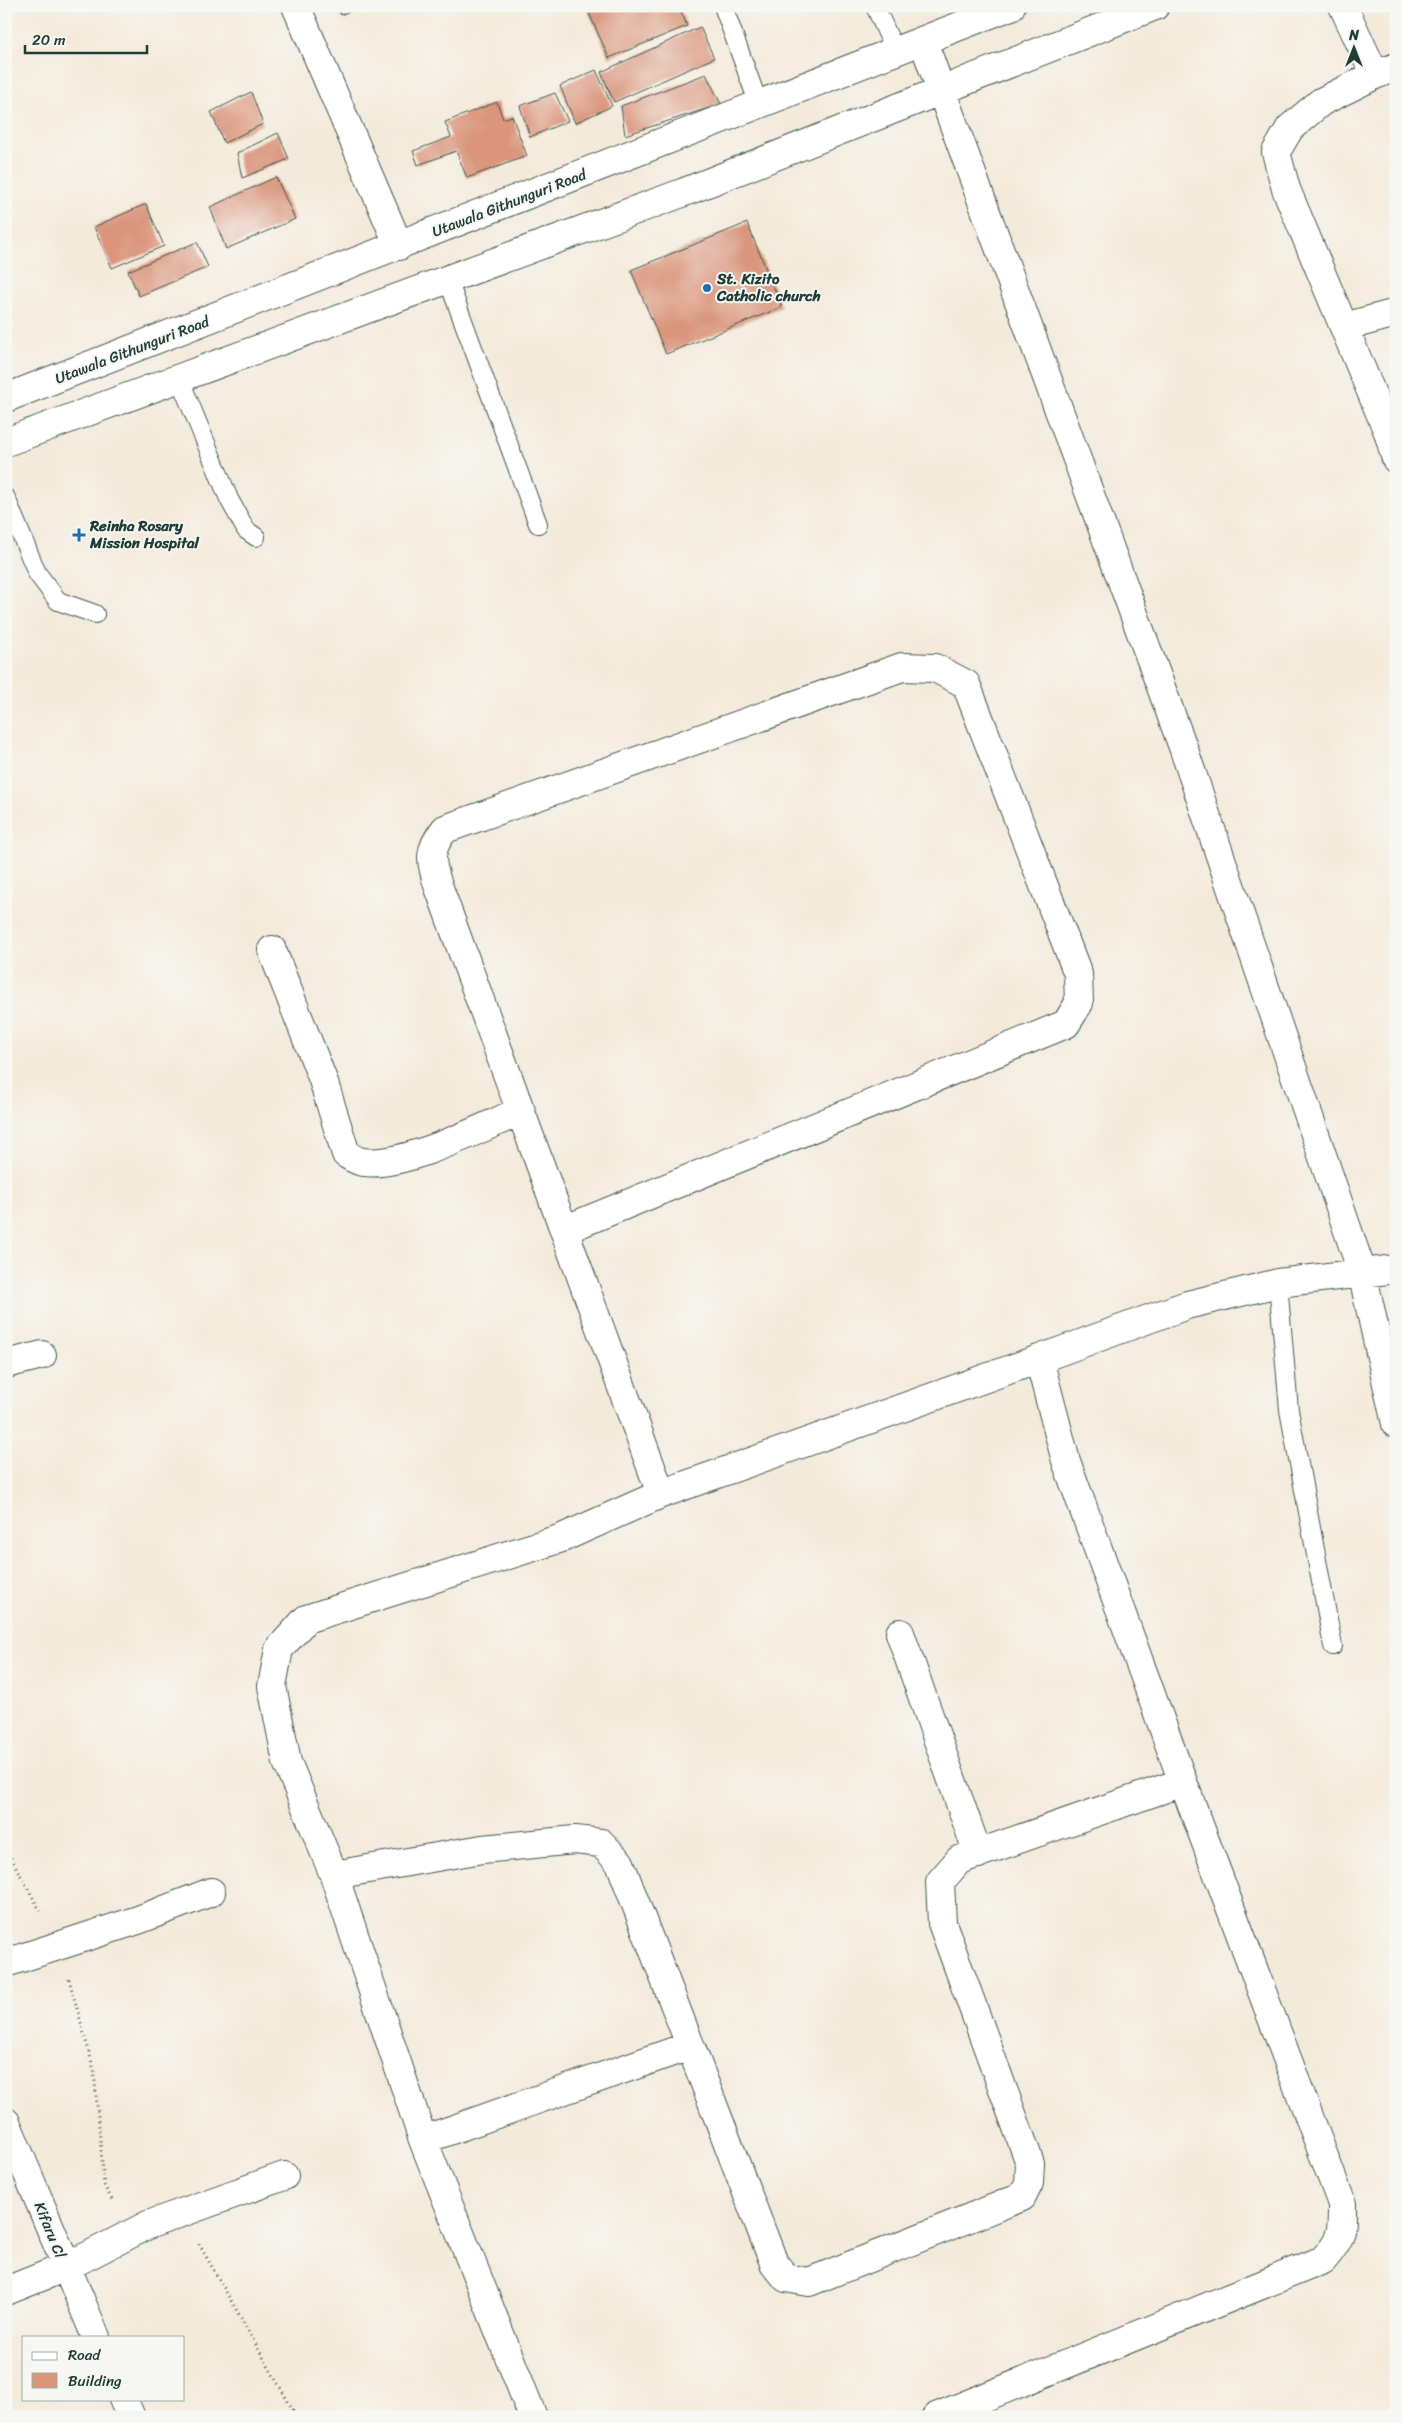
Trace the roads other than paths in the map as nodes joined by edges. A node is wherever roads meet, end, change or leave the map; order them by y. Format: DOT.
graph roads {
  1 [pos="296,6"];
  2 [pos="723,6"];
  3 [pos="875,6"];
  4 [pos="1011,6"];
  5 [pos="1156,6"];
  6 [pos="1343,6"];
  7 [pos="923,40"];
  8 [pos="895,51"];
  9 [pos="1385,71"];
  10 [pos="941,90"];
  11 [pos="759,105"];
  12 [pos="399,246"];
  13 [pos="448,280"];
  14 [pos="1396,312"];
  15 [pos="1344,327"];
  16 [pos="180,380"];
  17 [pos="6,398"];
  18 [pos="6,442"];
  19 [pos="1396,459"];
  20 [pos="6,498"];
  21 [pos="538,524"];
  22 [pos="256,537"];
  23 [pos="95,614"];
  24 [pos="272,950"];
  25 [pos="521,1112"];
  26 [pos="564,1230"];
  27 [pos="1396,1270"];
  28 [pos="1362,1272"];
  29 [pos="1278,1283"];
  30 [pos="42,1355"];
  31 [pos="1039,1359"];
  32 [pos="6,1364"];
  33 [pos="1396,1424"];
  34 [pos="661,1494"];
  35 [pos="900,1633"];
  36 [pos="1333,1646"];
  37 [pos="1183,1782"];
  38 [pos="978,1854"];
  39 [pos="334,1875"];
  40 [pos="211,1892"];
  41 [pos="6,1963"];
  42 [pos="690,2046"];
  43 [pos="6,2122"];
  44 [pos="424,2140"];
  45 [pos="284,2176"];
  46 [pos="66,2267"];
  47 [pos="6,2291"];
  48 [pos="96,2336"];
  49 [pos="123,2400"];
  50 [pos="131,2417"];
  51 [pos="533,2417"];
  52 [pos="936,2417"];
  1 -- 12 [label="street"];
  2 -- 11 [label="lane"];
  3 -- 8 [label="lane"];
  4 -- 7 [label="street, Utawala Githunguri Road"];
  5 -- 10 [label="street"];
  6 -- 9 [label="street"];
  7 -- 8 [label="street, Utawala Githunguri Road"];
  7 -- 10 [label="street"];
  8 -- 11 [label="street, Utawala Githunguri Road"];
  9 -- 15 [label="street"];
  10 -- 13 [label="street"];
  10 -- 28 [label="street"];
  11 -- 12 [label="street, Utawala Githunguri Road"];
  12 -- 17 [label="street, Utawala Githunguri Road"];
  13 -- 16 [label="street"];
  13 -- 21 [label="lane"];
  14 -- 15 [label="street"];
  15 -- 19 [label="street"];
  16 -- 18 [label="street"];
  16 -- 22 [label="lane"];
  20 -- 23 [label="lane"];
  24 -- 25 [label="street"];
  25 -- 26 [label="street"];
  25 -- 26 [label="street"];
  26 -- 34 [label="street"];
  27 -- 28 [label="street"];
  28 -- 29 [label="street"];
  28 -- 33 [label="street"];
  29 -- 31 [label="street"];
  29 -- 36 [label="lane"];
  30 -- 32 [label="street"];
  31 -- 34 [label="street"];
  31 -- 37 [label="street"];
  34 -- 39 [label="street"];
  35 -- 38 [label="street"];
  37 -- 38 [label="street"];
  37 -- 52 [label="street"];
  38 -- 42 [label="street"];
  39 -- 42 [label="street"];
  39 -- 44 [label="street"];
  40 -- 41 [label="street"];
  42 -- 44 [label="street"];
  43 -- 46 [label="street, Kifaru Cl"];
  44 -- 51 [label="street"];
  45 -- 46 [label="street"];
  46 -- 47 [label="street"];
  46 -- 48 [label="street, Kifaru Cl"];
  49 -- 50 [label="street"];
}
